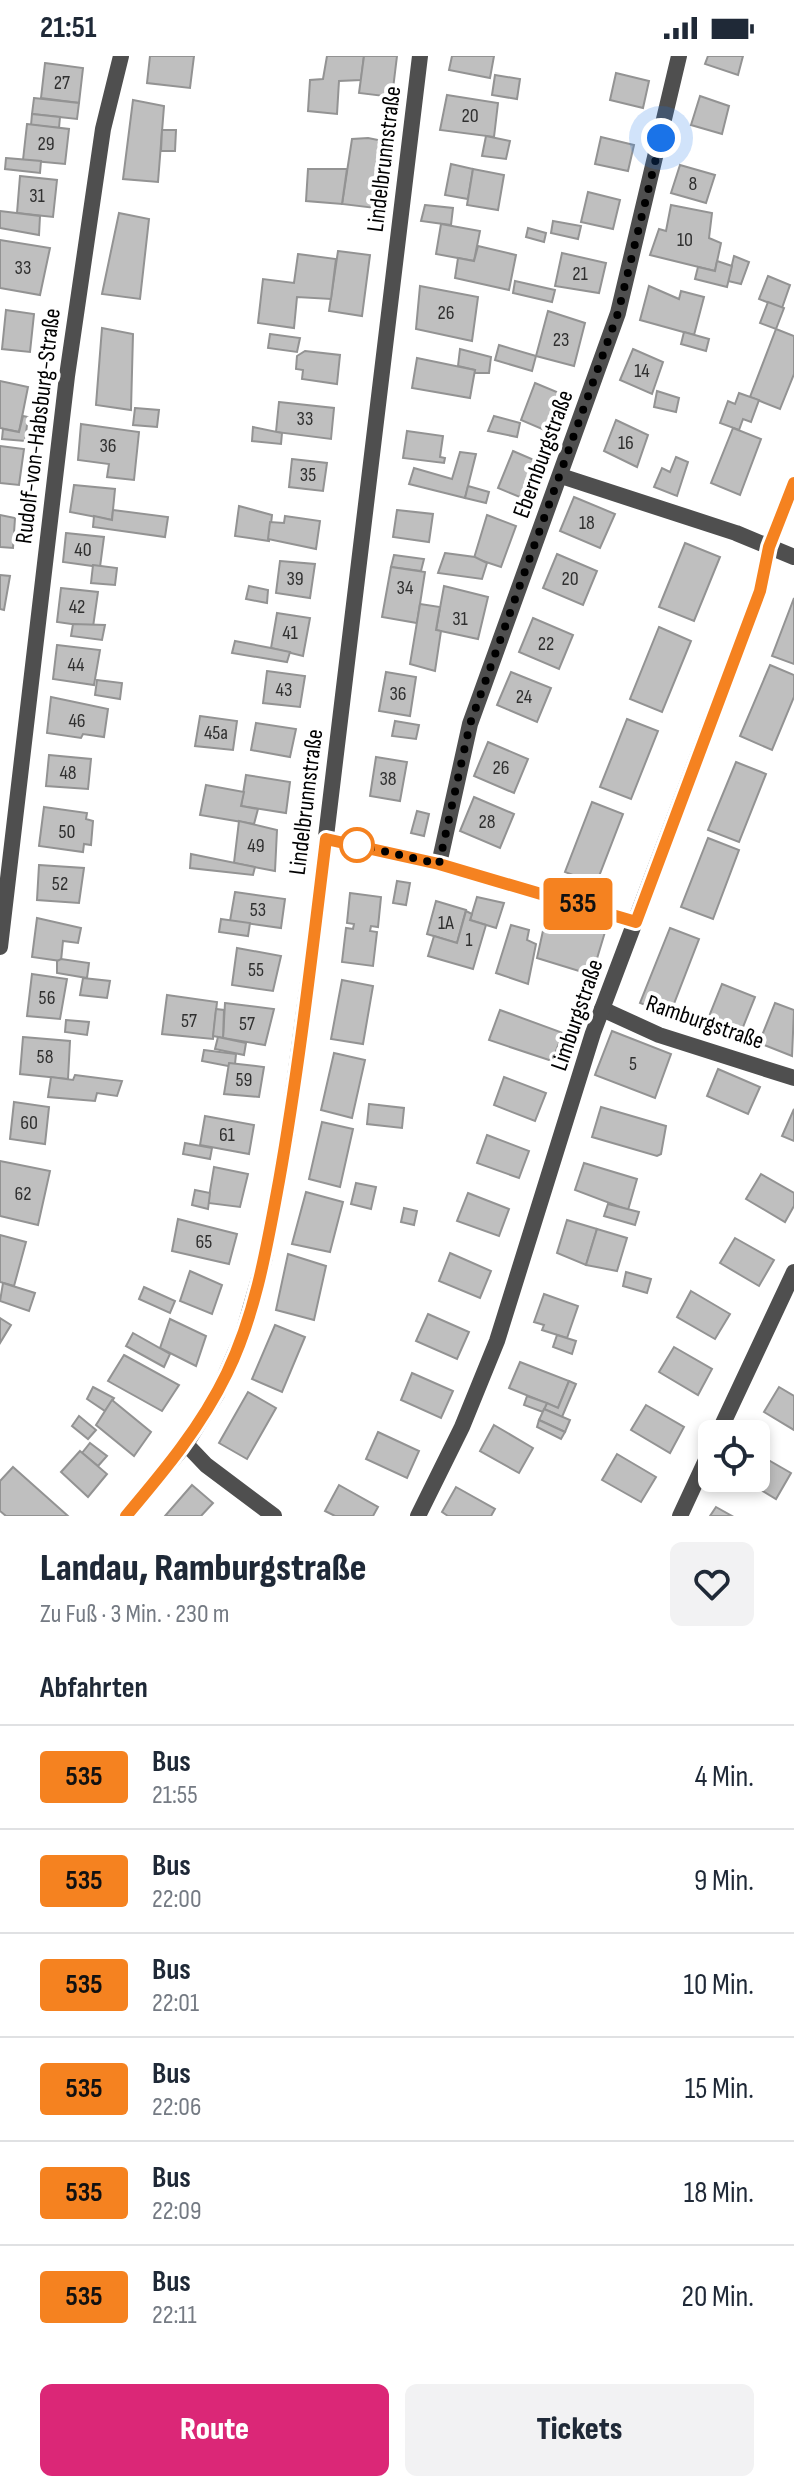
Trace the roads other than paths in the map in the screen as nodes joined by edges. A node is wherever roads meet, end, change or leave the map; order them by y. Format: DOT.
graph roads {
  1 [pos="121,56"];
  2 [pos="420,56"];
  3 [pos="679,56"];
  4 [pos="561,476"];
  5 [pos="794,483"];
  6 [pos="769,547"];
  7 [pos="794,557"];
  8 [pos="326,839"];
  9 [pos="439,864"];
  10 [pos="636,922"];
  11 [pos="0,947"];
  12 [pos="602,1009"];
  13 [pos="794,1078"];
  14 [pos="794,1272"];
  15 [pos="725,1420"];
  16 [pos="186,1444"];
  17 [pos="698,1477"];
  18 [pos="126,1516"];
  19 [pos="274,1516"];
  20 [pos="418,1516"];
  21 [pos="680,1516"];
  1 -- 11 [label="street, Rudolf-von-Habsburg-Straße"];
  2 -- 8 [label="street, Lindelbrunnstraße"];
  3 -- 4 [label="street, Ebernburgstraße"];
  4 -- 6 [label="street"];
  4 -- 9 [label="street, Ebernburgstraße"];
  5 -- 6 [label="street, Limburgstraße"];
  6 -- 7 [label="street"];
  6 -- 10 [label="street, Limburgstraße"];
  8 -- 9 [label="street"];
  8 -- 16 [label="street, Lindelbrunnstraße"];
  9 -- 10 [label="street"];
  10 -- 12 [label="street, Limburgstraße"];
  12 -- 13 [label="street, Ramburgstraße"];
  12 -- 20 [label="street, Limburgstraße"];
  14 -- 15 [label="street"];
  16 -- 18 [label="street, Lindelbrunnstraße"];
  16 -- 19 [label="street"];
  17 -- 21 [label="street"];
}
